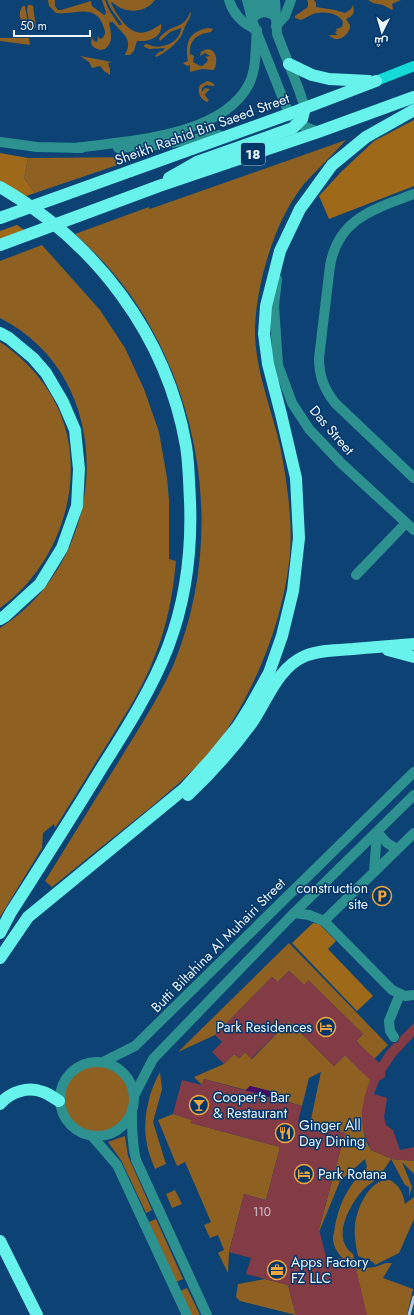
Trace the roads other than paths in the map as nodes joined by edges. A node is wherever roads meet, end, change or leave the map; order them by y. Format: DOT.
graph roads {
  1 [pos="229,0"];
  2 [pos="247,0"];
  3 [pos="257,0"];
  4 [pos="266,0"];
  5 [pos="275,0"];
  6 [pos="292,0"];
  7 [pos="266,18"];
  8 [pos="257,30"];
  9 [pos="289,64"];
  10 [pos="414,66"];
  11 [pos="376,81"];
  12 [pos="414,97"];
  13 [pos="305,108"];
  14 [pos="414,110"];
  15 [pos="289,114"];
  16 [pos="298,123"];
  17 [pos="243,131"];
  18 [pos="318,132"];
  19 [pos="0,142"];
  20 [pos="75,148"];
  21 [pos="159,186"];
  22 [pos="0,187"];
  23 [pos="414,194"];
  24 [pos="0,218"];
  25 [pos="0,245"];
  26 [pos="280,251"];
  27 [pos="0,333"];
  28 [pos="414,478"];
  29 [pos="406,523"];
  30 [pos="414,530"];
  31 [pos="356,575"];
  32 [pos="0,619"];
  33 [pos="414,644"];
  34 [pos="377,647"];
  35 [pos="414,657"];
  36 [pos="414,772"];
  37 [pos="414,795"];
  38 [pos="140,826"];
  39 [pos="377,832"];
  40 [pos="414,833"];
  41 [pos="397,849"];
  42 [pos="374,872"];
  43 [pos="294,913"];
  44 [pos="324,921"];
  45 [pos="0,933"];
  46 [pos="0,958"];
  47 [pos="400,994"];
  48 [pos="414,995"];
  49 [pos="394,1037"];
  50 [pos="102,1062"];
  51 [pos="135,1094"];
  52 [pos="59,1102"];
  53 [pos="0,1104"];
  54 [pos="132,1113"];
  55 [pos="92,1136"];
  56 [pos="0,1242"];
  57 [pos="38,1315"];
  58 [pos="187,1315"];
  59 [pos="207,1315"];
  1 -- 8 [label="street"];
  2 -- 7 [label="street"];
  3 -- 7 [label="street"];
  4 -- 7 [label="street"];
  5 -- 7 [label="street"];
  6 -- 7 [label="street"];
  7 -- 8 [label="street"];
  7 -- 9 [label="street"];
  8 -- 15 [label="street"];
  8 -- 20 [label="street"];
  9 -- 11 [label="highway"];
  9 -- 13 [label="street"];
  10 -- 11 [label="main road, Sheikh Rashid Bin Saeed Street / 18"];
  11 -- 13 [label="highway, Sheikh Rashid Bin Saeed Street / 18"];
  12 -- 18 [label="highway, 18"];
  13 -- 15 [label="highway, Sheikh Rashid Bin Saeed Street / 18"];
  13 -- 16 [label="highway"];
  14 -- 26 [label="highway"];
  15 -- 16 [label="street"];
  15 -- 17 [label="highway, Sheikh Rashid Bin Saeed Street / 18"];
  16 -- 18 [label="street"];
  16 -- 21 [label="highway"];
  17 -- 20 [label="street"];
  17 -- 24 [label="highway, Sheikh Rashid Bin Saeed Street / 18"];
  18 -- 21 [label="highway, 18"];
  19 -- 20 [label="street"];
  21 -- 25 [label="highway, 18"];
  22 -- 45 [label="highway"];
  23 -- 28 [label="street"];
  26 -- 29 [label="street, Das Street"];
  26 -- 38 [label="highway"];
  27 -- 32 [label="highway"];
  29 -- 30 [label="street, Das Street"];
  29 -- 31 [label="street"];
  33 -- 34 [label="highway"];
  34 -- 35 [label="highway"];
  34 -- 38 [label="highway"];
  36 -- 50 [label="street, Butti Biltahina Al Muhairi Street"];
  37 -- 39 [label="street"];
  38 -- 46 [label="highway"];
  39 -- 41 [label="street"];
  39 -- 42 [label="street"];
  39 -- 43 [label="street"];
  40 -- 41 [label="street"];
  41 -- 42 [label="street"];
  42 -- 44 [label="street"];
  43 -- 44 [label="street"];
  43 -- 51 [label="street"];
  44 -- 47 [label="street"];
  47 -- 48 [label="street"];
  47 -- 49 [label="street"];
  50 -- 51 [label="street"];
  50 -- 52 [label="street"];
  51 -- 54 [label="street"];
  52 -- 53 [label="highway"];
  52 -- 55 [label="street"];
  54 -- 55 [label="street"];
  54 -- 59 [label="street"];
  55 -- 58 [label="street"];
  56 -- 57 [label="highway"];
}
